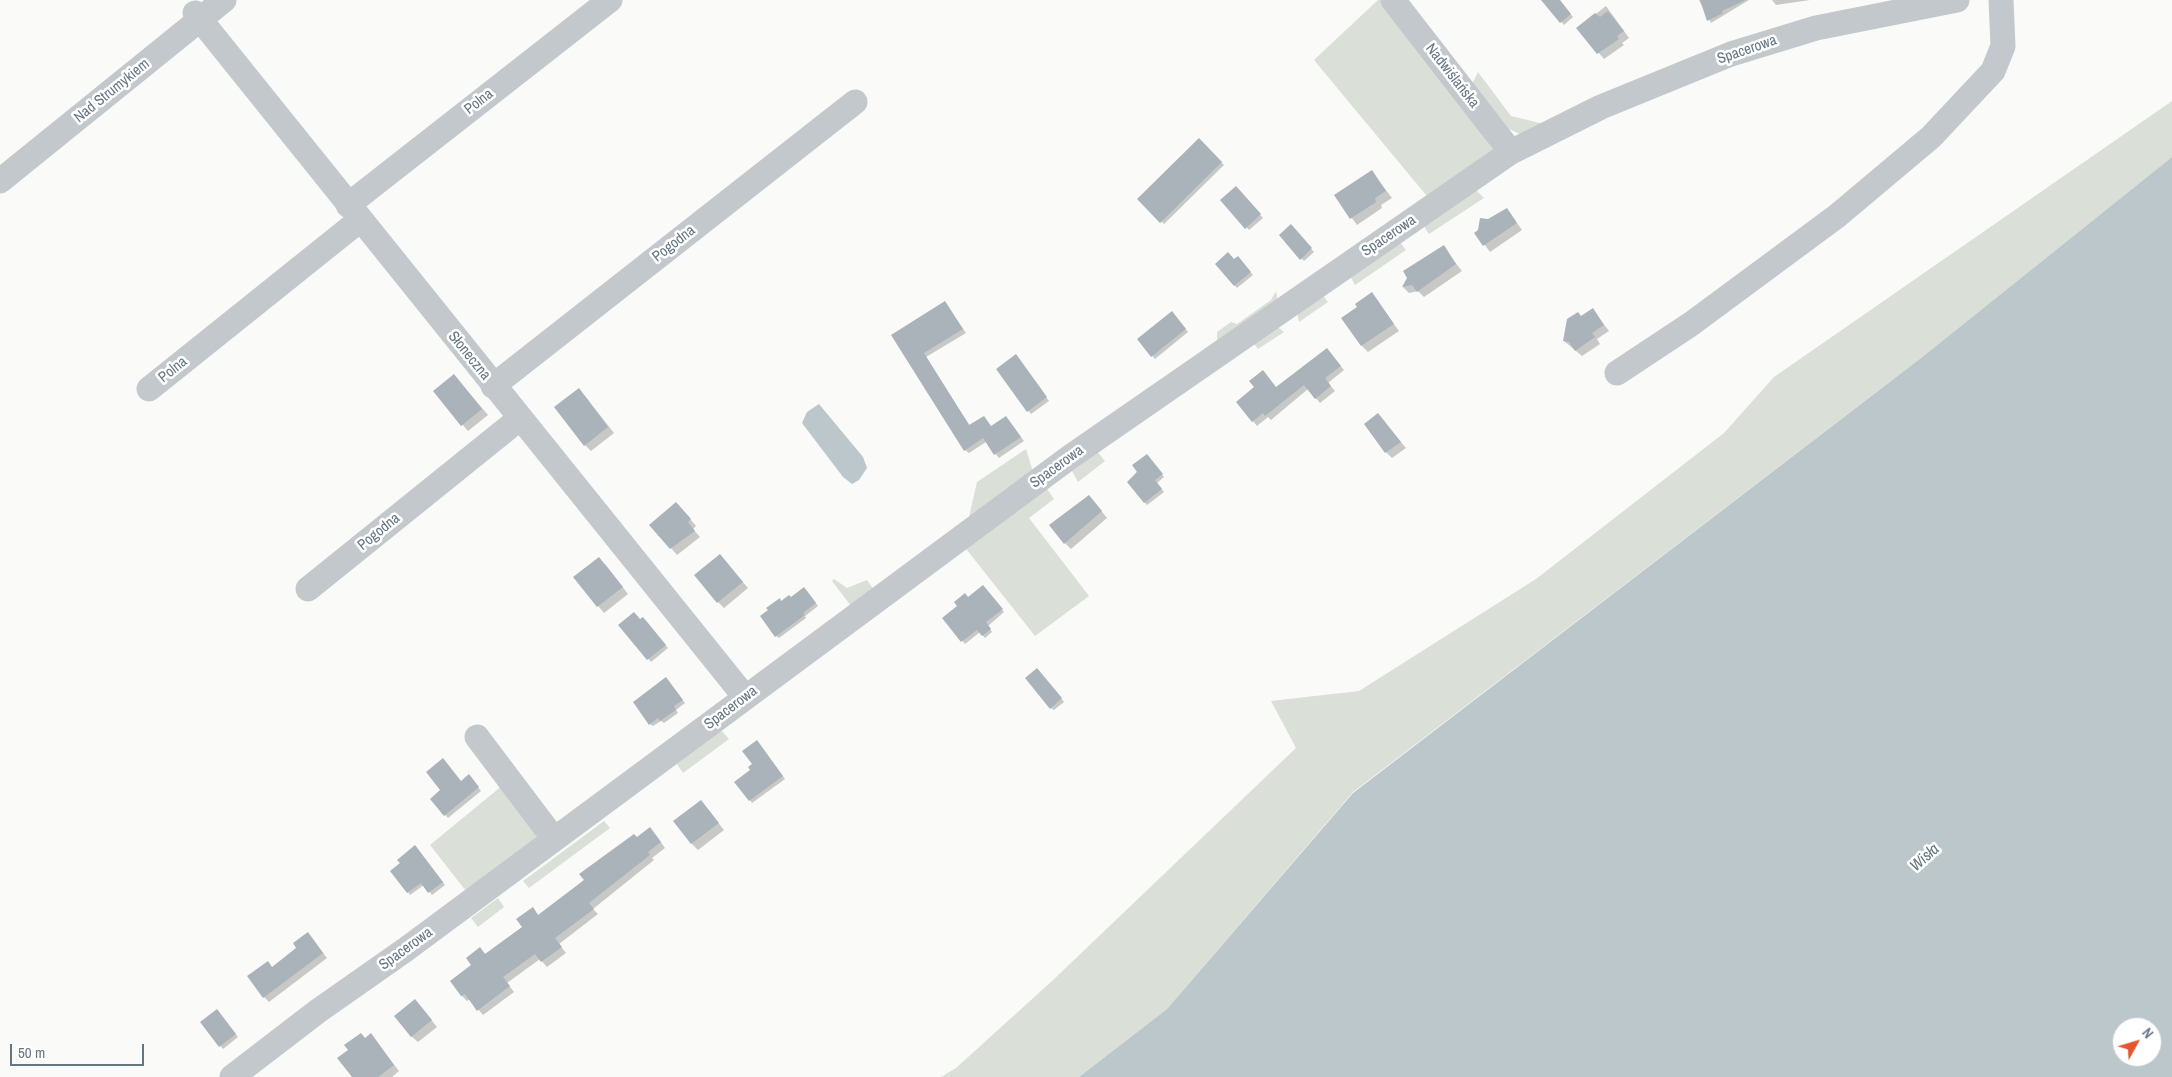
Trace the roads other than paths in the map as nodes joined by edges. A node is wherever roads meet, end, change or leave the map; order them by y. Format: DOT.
graph roads {
  1 [pos="224,0"];
  2 [pos="610,0"];
  3 [pos="1393,0"];
  4 [pos="1957,0"];
  5 [pos="2001,0"];
  6 [pos="197,16"];
  7 [pos="856,102"];
  8 [pos="1511,152"];
  9 [pos="0,181"];
  10 [pos="354,212"];
  11 [pos="1617,372"];
  12 [pos="493,386"];
  13 [pos="149,389"];
  14 [pos="519,419"];
  15 [pos="308,589"];
  16 [pos="745,697"];
  17 [pos="477,737"];
  18 [pos="554,839"];
  19 [pos="232,1077"];
  1 -- 6 [label="street, Nad Strumykiem"];
  2 -- 10 [label="street, Polna"];
  3 -- 8 [label="street, Nadwiślańska"];
  4 -- 8 [label="street, Spacerowa"];
  5 -- 11 [label="street"];
  6 -- 9 [label="street, Nad Strumykiem"];
  6 -- 10 [label="street, Słoneczna"];
  7 -- 12 [label="street, Pogodna"];
  8 -- 16 [label="street, Spacerowa"];
  10 -- 12 [label="street, Słoneczna"];
  10 -- 13 [label="street, Polna"];
  12 -- 14 [label="street, Słoneczna"];
  14 -- 15 [label="street, Pogodna"];
  14 -- 16 [label="street, Słoneczna"];
  16 -- 18 [label="street, Spacerowa"];
  17 -- 18 [label="street"];
  18 -- 19 [label="street, Spacerowa"];
}
